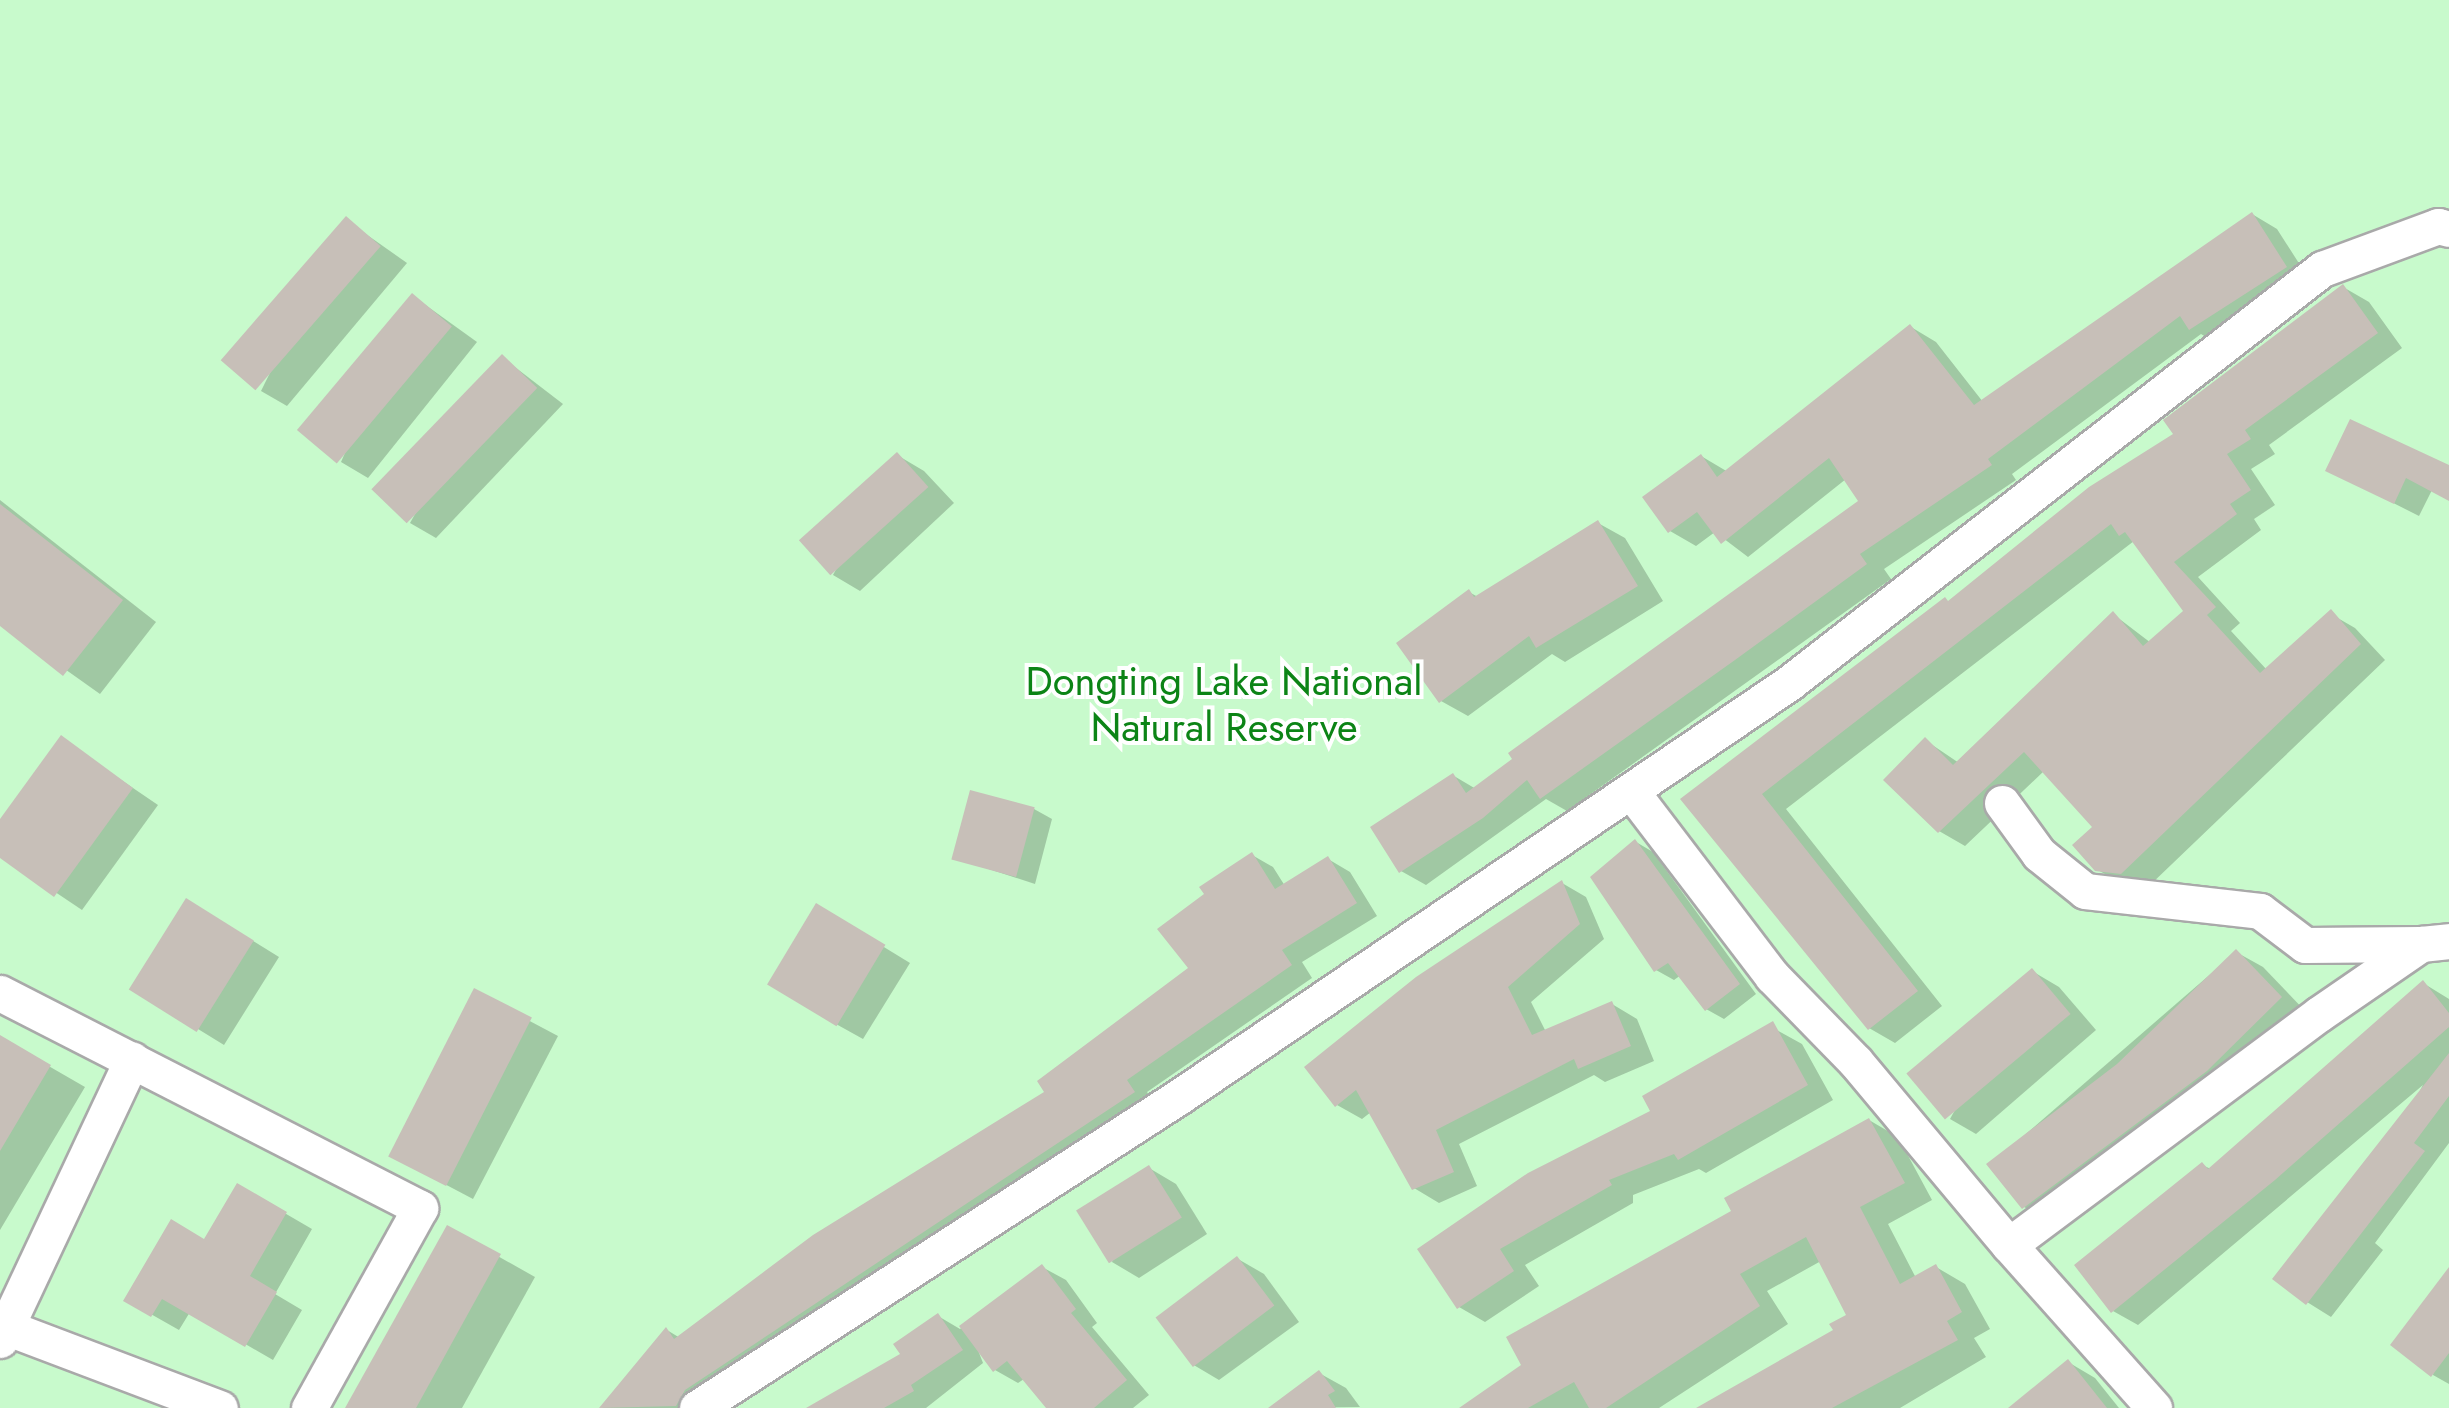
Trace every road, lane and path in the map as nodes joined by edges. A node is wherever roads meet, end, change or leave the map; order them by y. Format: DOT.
graph roads {
  1 [pos="2449,229"];
  2 [pos="1631,791"];
  3 [pos="2002,803"];
  4 [pos="2435,942"];
  5 [pos="0,993"];
  6 [pos="132,1060"];
  7 [pos="2009,1245"];
  8 [pos="2,1330"];
  9 [pos="220,1408"];
  10 [pos="310,1408"];
  11 [pos="698,1408"];
  12 [pos="2154,1408"];
  1 -- 2 [label="street"];
  2 -- 7 [label="street"];
  2 -- 11 [label="street"];
  3 -- 4 [label="street"];
  4 -- 7 [label="street"];
  5 -- 6 [label="street"];
  6 -- 8 [label="street"];
  6 -- 10 [label="street"];
  7 -- 12 [label="street"];
  8 -- 9 [label="street"];
}
